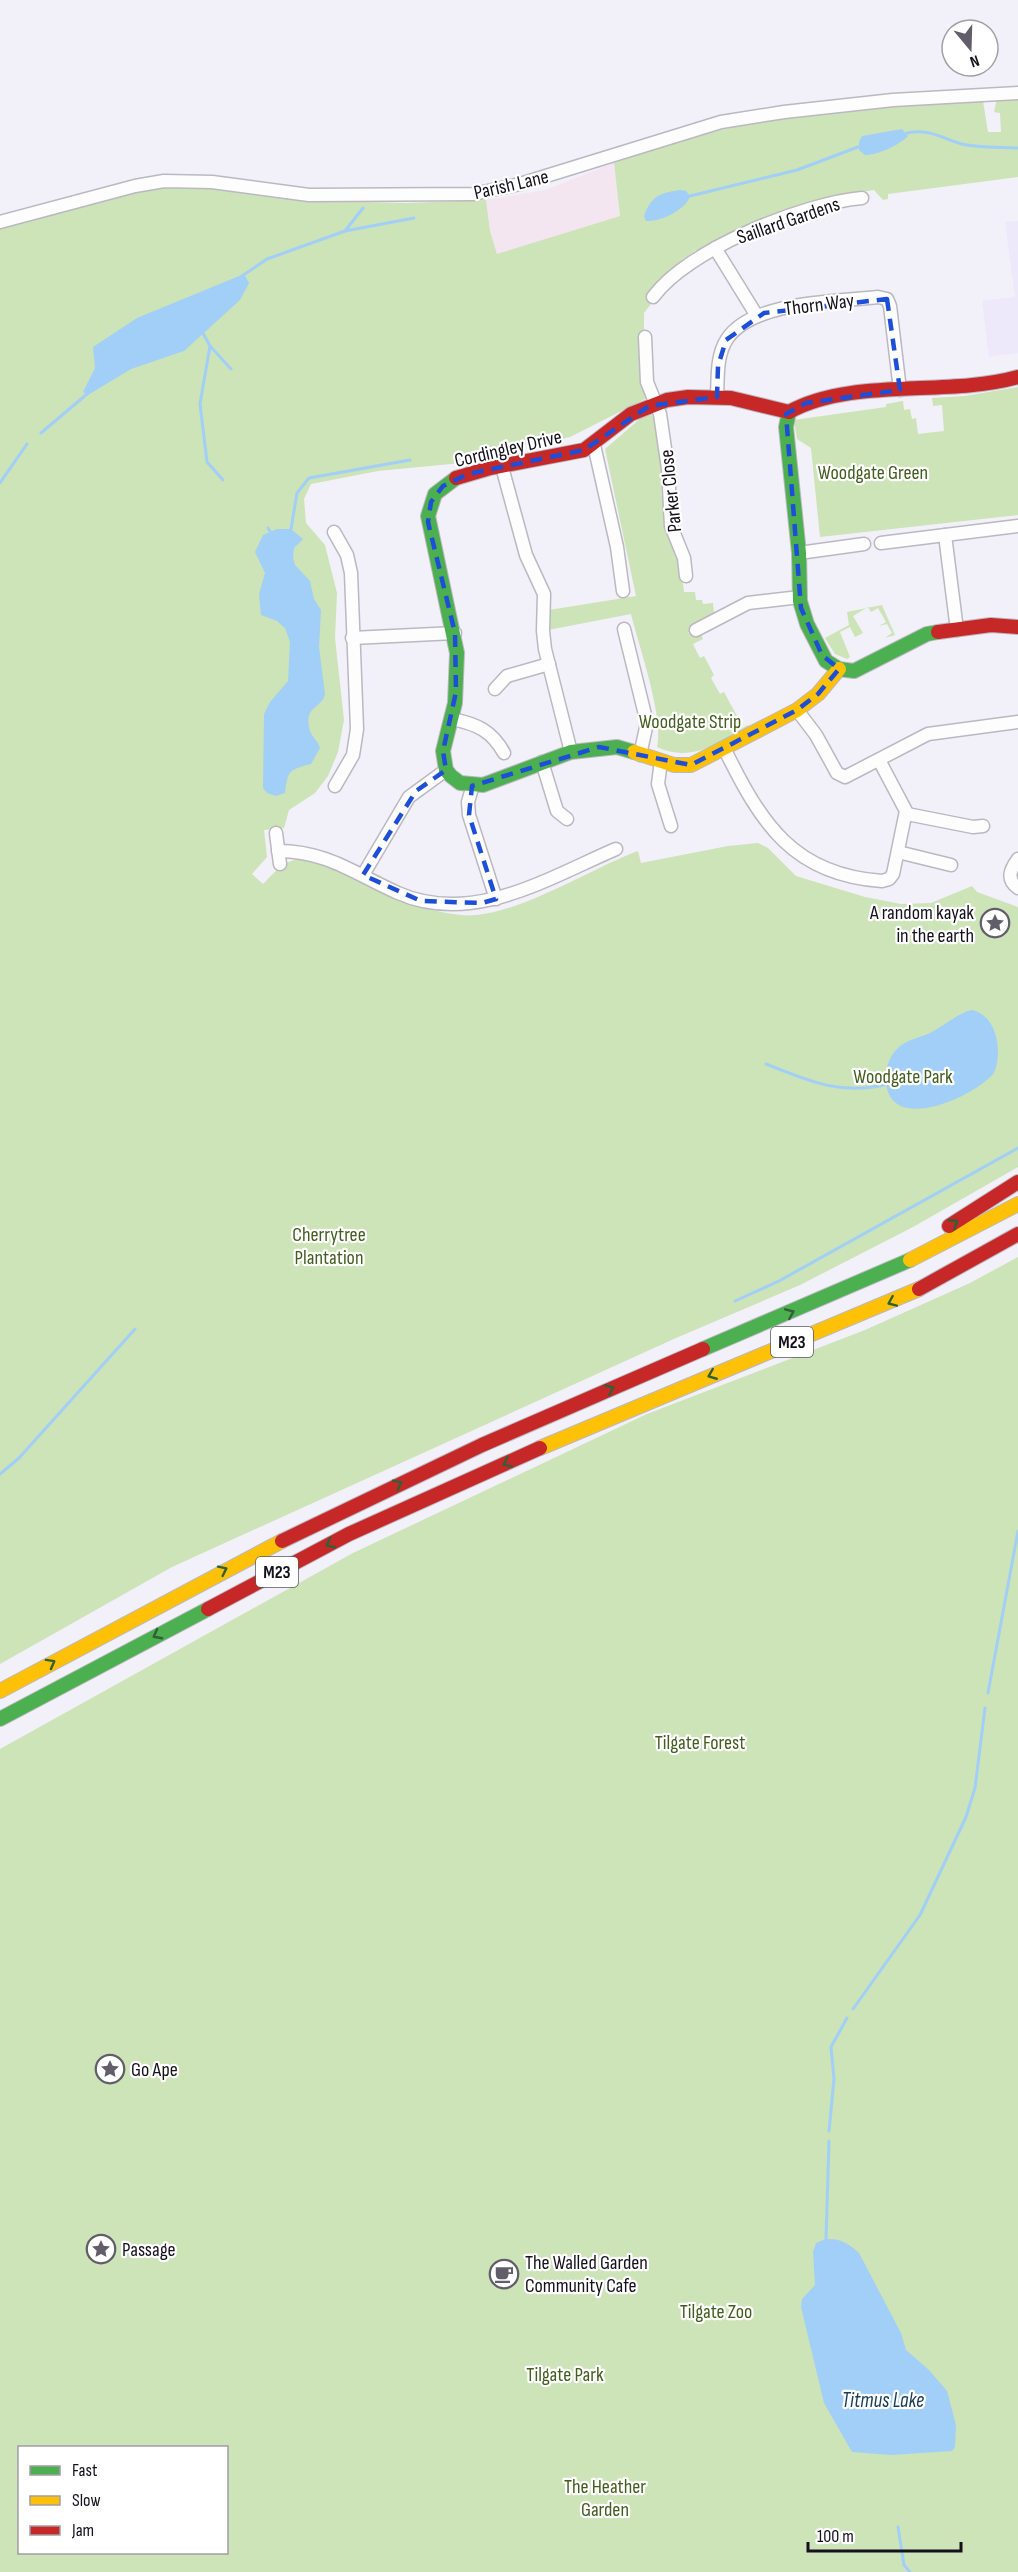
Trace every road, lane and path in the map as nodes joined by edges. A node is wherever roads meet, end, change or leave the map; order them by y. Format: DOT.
graph roads {
  1 [pos="1018,93"];
  2 [pos="862,198"];
  3 [pos="0,222"];
  4 [pos="715,248"];
  5 [pos="653,297"];
  6 [pos="757,316"];
  7 [pos="645,336"];
  8 [pos="1018,376"];
  9 [pos="900,390"];
  10 [pos="717,397"];
  11 [pos="657,404"];
  12 [pos="789,412"];
  13 [pos="594,446"];
  14 [pos="502,467"];
  15 [pos="1018,526"];
  16 [pos="334,532"];
  17 [pos="945,535"];
  18 [pos="881,543"];
  19 [pos="864,544"];
  20 [pos="799,553"];
  21 [pos="686,576"];
  22 [pos="622,591"];
  23 [pos="800,597"];
  24 [pos="1018,627"];
  25 [pos="624,629"];
  26 [pos="696,630"];
  27 [pos="957,630"];
  28 [pos="455,636"];
  29 [pos="352,638"];
  30 [pos="549,664"];
  31 [pos="839,669"];
  32 [pos="495,689"];
  33 [pos="797,710"];
  34 [pos="452,719"];
  35 [pos="1018,722"];
  36 [pos="725,750"];
  37 [pos="571,752"];
  38 [pos="504,753"];
  39 [pos="640,754"];
  40 [pos="879,760"];
  41 [pos="661,761"];
  42 [pos="542,762"];
  43 [pos="446,770"];
  44 [pos="473,785"];
  45 [pos="335,786"];
  46 [pos="907,814"];
  47 [pos="567,819"];
  48 [pos="671,826"];
  49 [pos="983,826"];
  50 [pos="276,833"];
  51 [pos="616,849"];
  52 [pos="278,851"];
  53 [pos="898,852"];
  54 [pos="1018,859"];
  55 [pos="280,864"];
  56 [pos="951,865"];
  57 [pos="363,875"];
  58 [pos="1018,888"];
  59 [pos="496,899"];
  60 [pos="1018,1182"];
  61 [pos="1018,1204"];
  62 [pos="1018,1234"];
  63 [pos="1018,1241"];
  64 [pos="920,1289"];
  65 [pos="831,1296"];
  66 [pos="0,1691"];
  67 [pos="0,1719"];
  1 -- 3 [label="street, Parish Lane"];
  2 -- 4 [label="street, Saillard Gardens"];
  4 -- 5 [label="street, Saillard Gardens"];
  4 -- 6 [label="street, Saillard Gardens"];
  6 -- 9 [label="street, Thorn Way"];
  6 -- 10 [label="street, Thorn Way"];
  7 -- 11 [label="street"];
  8 -- 9 [label="main road"];
  9 -- 12 [label="main road"];
  10 -- 11 [label="main road, Cordingley Drive"];
  10 -- 12 [label="main road, Cordingley Drive"];
  11 -- 13 [label="main road, Cordingley Drive"];
  11 -- 21 [label="street, Parker Close"];
  12 -- 20 [label="main road"];
  13 -- 14 [label="main road, Cordingley Drive"];
  13 -- 22 [label="street"];
  14 -- 28 [label="main road, Cordingley Drive"];
  14 -- 30 [label="street"];
  15 -- 17 [label="street"];
  16 -- 29 [label="street"];
  17 -- 18 [label="street"];
  17 -- 27 [label="street"];
  19 -- 20 [label="street"];
  20 -- 23 [label="main road"];
  23 -- 26 [label="street"];
  23 -- 31 [label="main road"];
  24 -- 27 [label="main road"];
  25 -- 39 [label="street"];
  27 -- 31 [label="main road"];
  28 -- 29 [label="street"];
  28 -- 34 [label="main road, Cordingley Drive"];
  29 -- 45 [label="street"];
  30 -- 32 [label="street"];
  30 -- 37 [label="street"];
  31 -- 33 [label="main road"];
  33 -- 36 [label="main road"];
  33 -- 40 [label="street"];
  34 -- 38 [label="street"];
  34 -- 43 [label="main road, Cordingley Drive"];
  35 -- 40 [label="street"];
  36 -- 41 [label="main road"];
  36 -- 53 [label="street"];
  37 -- 39 [label="main road"];
  37 -- 42 [label="main road"];
  39 -- 41 [label="main road"];
  40 -- 46 [label="street"];
  41 -- 48 [label="street"];
  42 -- 44 [label="main road"];
  42 -- 47 [label="street"];
  43 -- 44 [label="main road"];
  43 -- 57 [label="street"];
  44 -- 59 [label="street"];
  46 -- 49 [label="street"];
  46 -- 53 [label="street"];
  50 -- 52 [label="street"];
  51 -- 59 [label="street"];
  52 -- 55 [label="street"];
  52 -- 57 [label="street"];
  53 -- 56 [label="street"];
  54 -- 58 [label="street"];
  57 -- 59 [label="street"];
  65 -- 60 [label="main road, M23, one-way"];
  61 -- 65 [label="main road, M23"];
  62 -- 64 [label="main road, M23"];
  63 -- 64 [label="main road, M23"];
  64 -- 67 [label="main road, M23, one-way"];
  66 -- 65 [label="main road, M23, one-way"];
}
